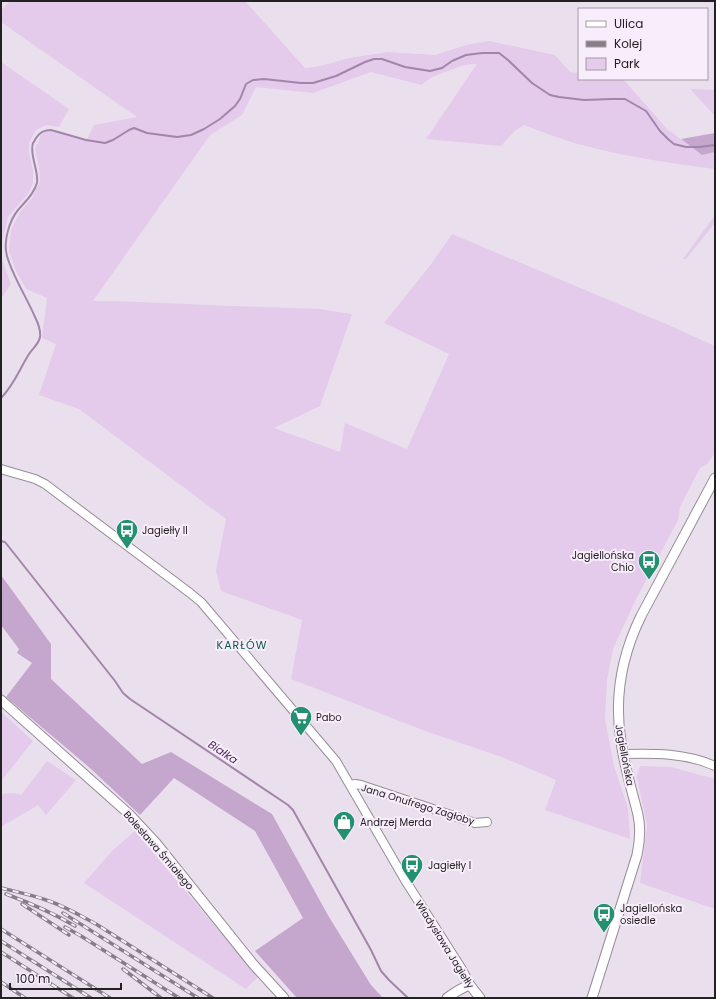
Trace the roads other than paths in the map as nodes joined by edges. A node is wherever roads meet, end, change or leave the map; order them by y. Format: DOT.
graph roads {
  1 [pos="1,469"];
  2 [pos="715,478"];
  3 [pos="1,700"];
  4 [pos="623,754"];
  5 [pos="715,766"];
  6 [pos="350,785"];
  7 [pos="486,822"];
  8 [pos="470,985"];
  9 [pos="284,998"];
  10 [pos="448,998"];
  11 [pos="480,998"];
  12 [pos="592,998"];
  1 -- 6 [label="street, Władysława Jagiełły"];
  2 -- 4 [label="street, Jagiellońska"];
  3 -- 9 [label="street, Bolesława Śmiałego"];
  4 -- 5 [label="street"];
  4 -- 12 [label="street, Jagiellońska"];
  6 -- 7 [label="street, Jana Onufrego Zagłoby"];
  6 -- 8 [label="street, Władysława Jagiełły"];
  8 -- 10 [label="street"];
  8 -- 11 [label="street, Władysława Jagiełły"];
}
